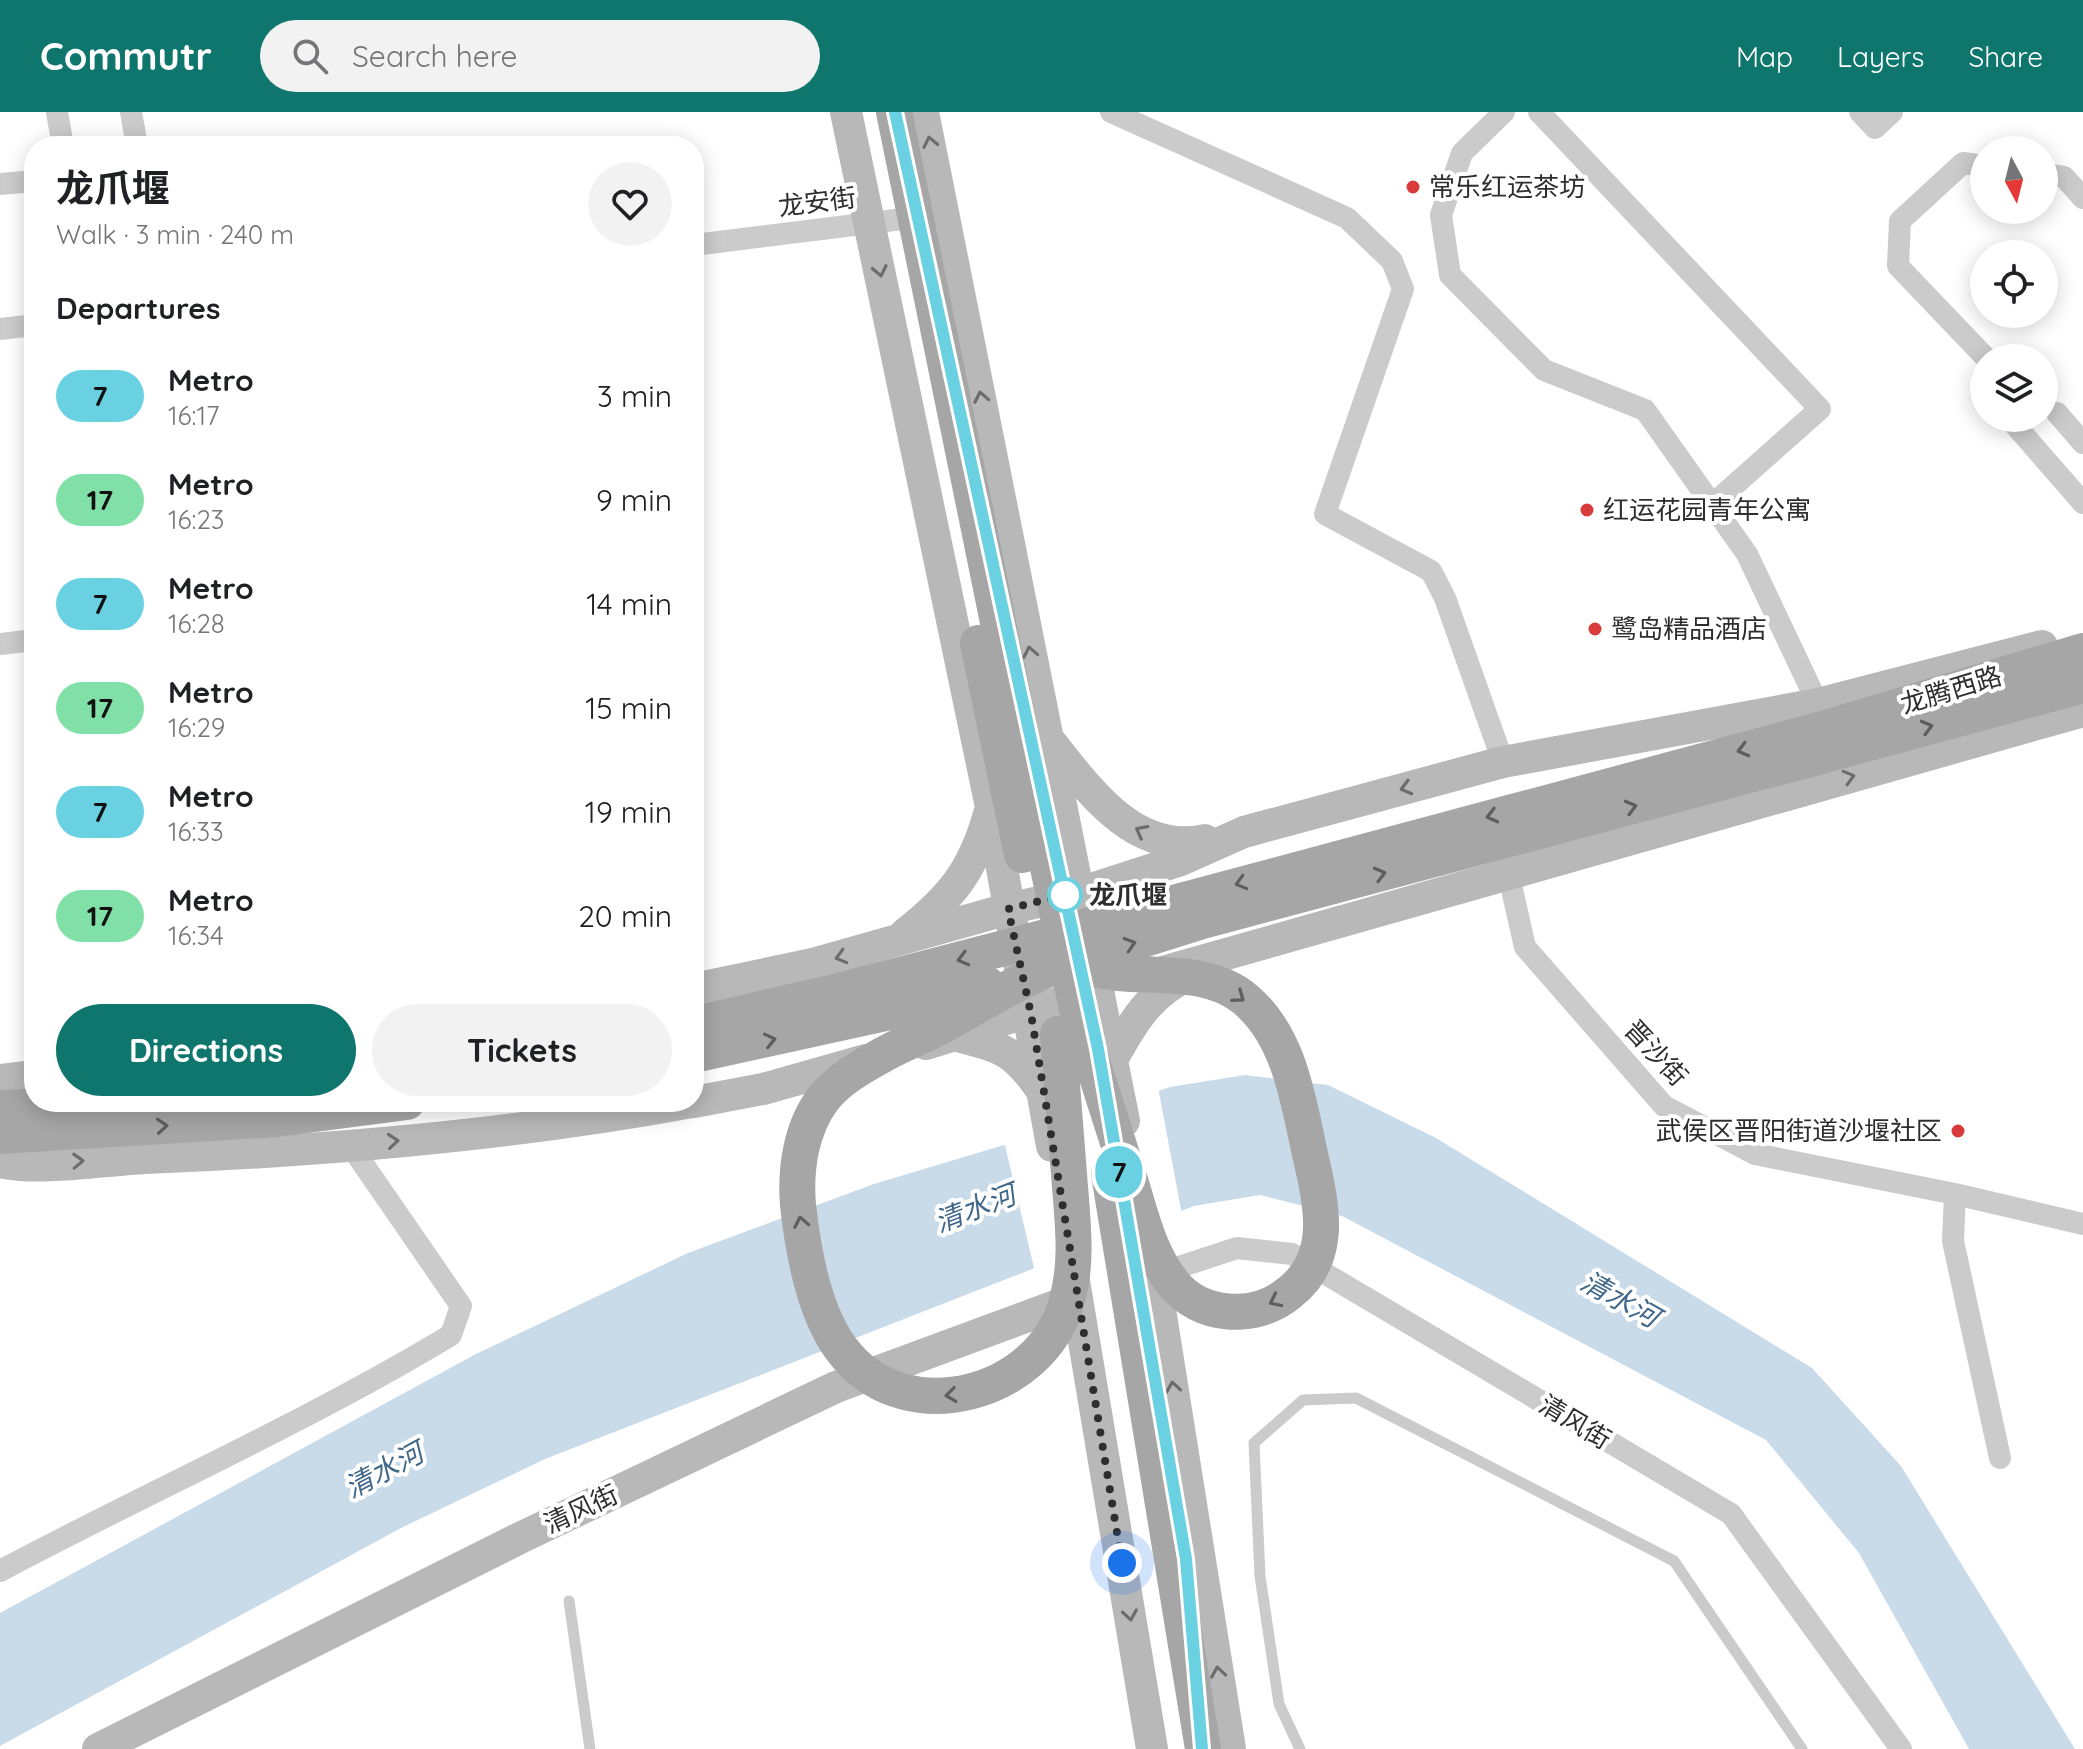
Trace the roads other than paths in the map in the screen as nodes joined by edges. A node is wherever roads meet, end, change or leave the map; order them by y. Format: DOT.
graph roads {
  1 [pos="57,112"];
  2 [pos="131,112"];
  3 [pos="846,112"];
  4 [pos="871,112"];
  5 [pos="894,112"];
  6 [pos="923,112"];
  7 [pos="1111,112"];
  8 [pos="1504,112"];
  9 [pos="1539,112"];
  10 [pos="1860,112"];
  11 [pos="1892,112"];
  12 [pos="61,136"];
  13 [pos="135,136"];
  14 [pos="1970,164"];
  15 [pos="2058,176"];
  16 [pos="24,182"];
  17 [pos="0,184"];
  18 [pos="2083,198"];
  19 [pos="946,214"];
  20 [pos="870,224"];
  21 [pos="704,244"];
  22 [pos="24,326"];
  23 [pos="0,329"];
  24 [pos="1973,344"];
  25 [pos="2058,414"];
  26 [pos="2021,432"];
  27 [pos="2083,443"];
  28 [pos="2083,503"];
  29 [pos="1712,505"];
  30 [pos="2083,637"];
  31 [pos="24,641"];
  32 [pos="0,644"];
  33 [pos="2083,651"];
  34 [pos="2083,685"];
  35 [pos="2083,711"];
  36 [pos="1821,730"];
  37 [pos="1046,737"];
  38 [pos="1503,762"];
  39 [pos="991,807"];
  40 [pos="1244,832"];
  41 [pos="1508,872"];
  42 [pos="1079,893"];
  43 [pos="1008,909"];
  44 [pos="896,941"];
  45 [pos="1245,950"];
  46 [pos="1055,967"];
  47 [pos="704,987"];
  48 [pos="1101,990"];
  49 [pos="704,1022"];
  50 [pos="1057,1025"];
  51 [pos="954,1036"];
  52 [pos="704,1053"];
  53 [pos="1113,1058"];
  54 [pos="24,1077"];
  55 [pos="0,1080"];
  56 [pos="1045,1099"];
  57 [pos="704,1100"];
  58 [pos="24,1107"];
  59 [pos="0,1108"];
  60 [pos="331,1112"];
  61 [pos="624,1112"];
  62 [pos="0,1136"];
  63 [pos="350,1145"];
  64 [pos="0,1162"];
  65 [pos="1955,1194"];
  66 [pos="2083,1224"];
  67 [pos="1153,1261"];
  68 [pos="1077,1298"];
  69 [pos="2000,1458"];
  70 [pos="0,1571"];
  71 [pos="569,1601"];
  72 [pos="98,1749"];
  73 [pos="590,1749"];
  74 [pos="1152,1749"];
  75 [pos="1180,1749"];
  76 [pos="1203,1749"];
  77 [pos="1230,1749"];
  78 [pos="1300,1749"];
  79 [pos="1802,1749"];
  80 [pos="1901,1749"];
  1 -- 12 [label="street"];
  2 -- 13 [label="street"];
  3 -- 20 [label="main road"];
  4 -- 50 [label="main road, bridge"];
  5 -- 50 [label="main road, bridge"];
  19 -- 6 [label="main road, one-way"];
  7 -- 38 [label="street"];
  8 -- 29 [label="street"];
  9 -- 29 [label="street"];
  10 -- 11 [label="street"];
  14 -- 24 [label="street"];
  15 -- 18 [label="street"];
  16 -- 17 [label="street"];
  19 -- 20 [label="street, 龙安街"];
  37 -- 19 [label="main road, one-way"];
  20 -- 21 [label="street, 龙安街"];
  20 -- 39 [label="main road, one-way"];
  22 -- 23 [label="street"];
  25 -- 27 [label="street"];
  26 -- 28 [label="street"];
  29 -- 36 [label="street"];
  30 -- 36 [label="main road"];
  31 -- 32 [label="street"];
  33 -- 36 [label="main road, 龙腾西路"];
  36 -- 34 [label="main road, one-way"];
  41 -- 35 [label="main road, one-way"];
  36 -- 38 [label="main road"];
  46 -- 36 [label="main road, one-way, bridge"];
  36 -- 49 [label="main road, one-way, bridge"];
  40 -- 37 [label="main road, one-way"];
  37 -- 42 [label="main road"];
  38 -- 40 [label="main road, one-way"];
  39 -- 43 [label="main road"];
  39 -- 44 [label="main road"];
  40 -- 42 [label="main road"];
  41 -- 45 [label="main road"];
  41 -- 65 [label="street, 晋沙街"];
  42 -- 43 [label="main road"];
  42 -- 48 [label="main road"];
  43 -- 44 [label="main road"];
  43 -- 50 [label="main road"];
  44 -- 47 [label="main road, one-way"];
  45 -- 48 [label="main road"];
  45 -- 53 [label="main road"];
  46 -- 50 [label="main road, one-way, bridge"];
  50 -- 46 [label="main road, one-way, bridge"];
  52 -- 46 [label="main road, one-way, bridge"];
  48 -- 50 [label="main road"];
  48 -- 53 [label="main road"];
  50 -- 51 [label="main road"];
  50 -- 56 [label="main road"];
  50 -- 75 [label="main road, bridge"];
  50 -- 76 [label="main road, bridge"];
  51 -- 56 [label="main road"];
  51 -- 57 [label="main road"];
  53 -- 67 [label="main road, bridge"];
  54 -- 55 [label="main road"];
  56 -- 68 [label="main road, bridge"];
  58 -- 59 [label="main road"];
  62 -- 60 [label="main road, one-way"];
  63 -- 61 [label="main road, one-way"];
  64 -- 63 [label="main road, one-way"];
  63 -- 70 [label="street"];
  65 -- 66 [label="street, 晋沙街"];
  65 -- 69 [label="street"];
  77 -- 67 [label="main road, one-way"];
  67 -- 80 [label="street, 清风街"];
  68 -- 72 [label="main road, 清风街"];
  68 -- 74 [label="main road, one-way"];
  71 -- 73 [label="lane"];
  78 -- 79 [label="lane"];
}
